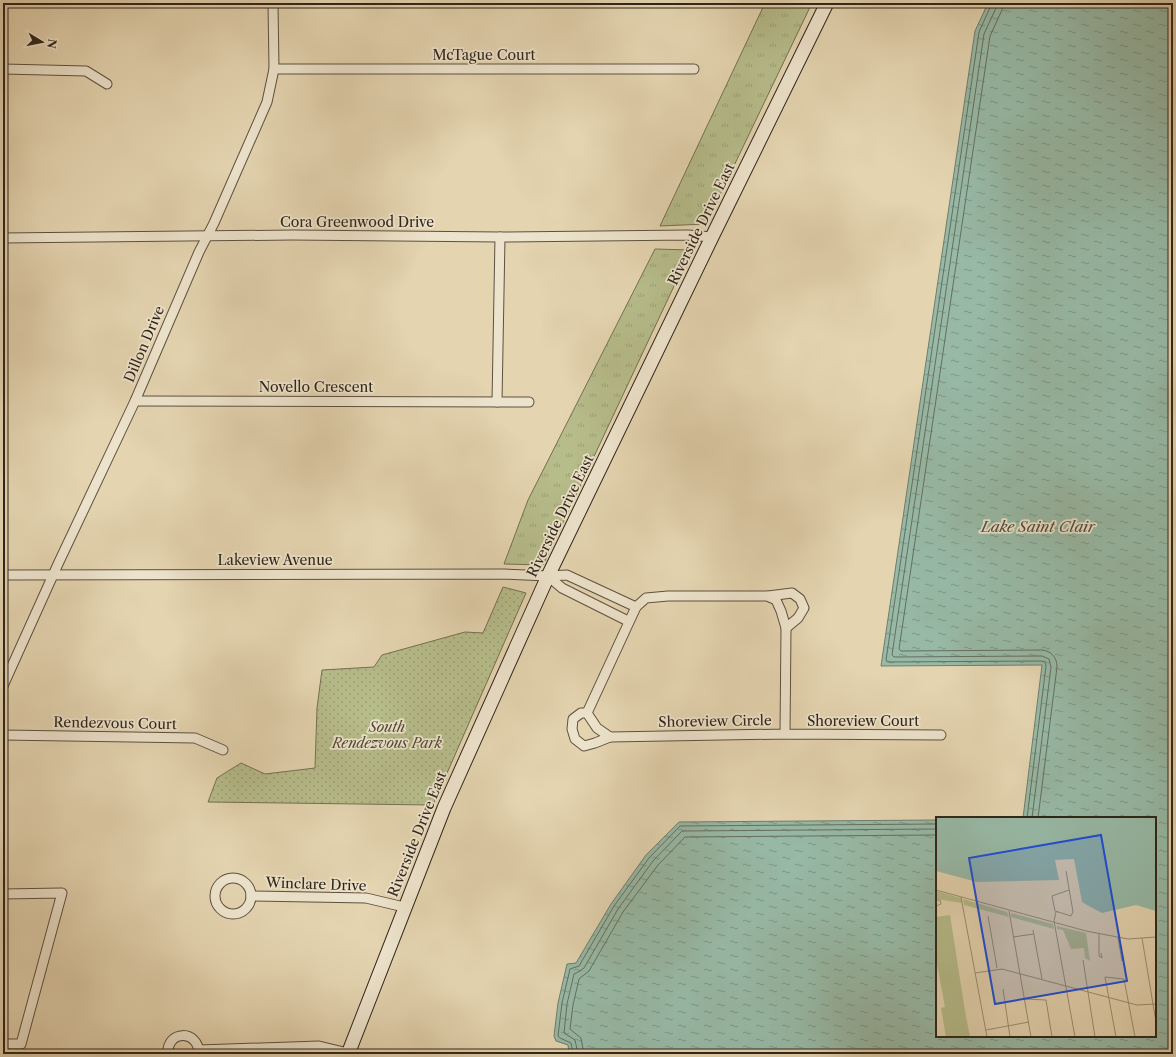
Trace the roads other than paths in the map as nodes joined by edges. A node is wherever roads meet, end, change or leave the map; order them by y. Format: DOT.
graph roads {
  1 [pos="273,3"];
  2 [pos="827,3"];
  3 [pos="3,69"];
  4 [pos="274,69"];
  5 [pos="694,69"];
  6 [pos="107,84"];
  7 [pos="207,236"];
  8 [pos="500,237"];
  9 [pos="712,237"];
  10 [pos="3,238"];
  11 [pos="135,401"];
  12 [pos="497,402"];
  13 [pos="529,402"];
  14 [pos="3,575"];
  15 [pos="53,575"];
  16 [pos="548,576"];
  17 [pos="767,596"];
  18 [pos="636,607"];
  19 [pos="628,622"];
  20 [pos="786,628"];
  21 [pos="3,686"];
  22 [pos="587,713"];
  23 [pos="785,734"];
  24 [pos="3,735"];
  25 [pos="941,735"];
  26 [pos="610,737"];
  27 [pos="223,750"];
  28 [pos="3,894"];
  29 [pos="251,896"];
  30 [pos="404,907"];
  31 [pos="3,1044"];
  32 [pos="199,1052"];
  33 [pos="168,1054"];
  34 [pos="348,1054"];
  1 -- 4 [label="street, Dillon Drive"];
  2 -- 9 [label="main road, Riverside Drive East"];
  3 -- 6 [label="street"];
  4 -- 5 [label="street, McTague Court"];
  4 -- 7 [label="street, Dillon Drive"];
  7 -- 8 [label="street, Cora Greenwood Drive"];
  7 -- 10 [label="street, Cora Greenwood Drive"];
  7 -- 11 [label="street, Dillon Drive"];
  8 -- 9 [label="street, Cora Greenwood Drive"];
  8 -- 12 [label="street"];
  9 -- 16 [label="main road, Riverside Drive East"];
  11 -- 12 [label="street, Novello Crescent"];
  11 -- 15 [label="street, Dillon Drive"];
  12 -- 13 [label="street, Novello Crescent"];
  14 -- 15 [label="street, Lakeview Avenue"];
  15 -- 16 [label="street, Lakeview Avenue"];
  15 -- 21 [label="street, Dillon Drive"];
  16 -- 18 [label="street"];
  16 -- 19 [label="street"];
  16 -- 30 [label="main road, Riverside Drive East"];
  17 -- 18 [label="street"];
  17 -- 20 [label="street, Shoreview Circle"];
  17 -- 20 [label="street"];
  18 -- 19 [label="street"];
  19 -- 22 [label="street"];
  20 -- 23 [label="street, Shoreview Circle"];
  22 -- 26 [label="street"];
  22 -- 26 [label="street, Shoreview Circle"];
  23 -- 25 [label="street, Shoreview Court"];
  23 -- 26 [label="street, Shoreview Circle"];
  24 -- 27 [label="street, Rendezvous Court"];
  28 -- 31 [label="street"];
  29 -- 29 [label="street, Winclare Drive"];
  29 -- 30 [label="street, Winclare Drive"];
  30 -- 34 [label="main road, Riverside Drive East"];
  32 -- 33 [label="street"];
  32 -- 34 [label="street"];
}
